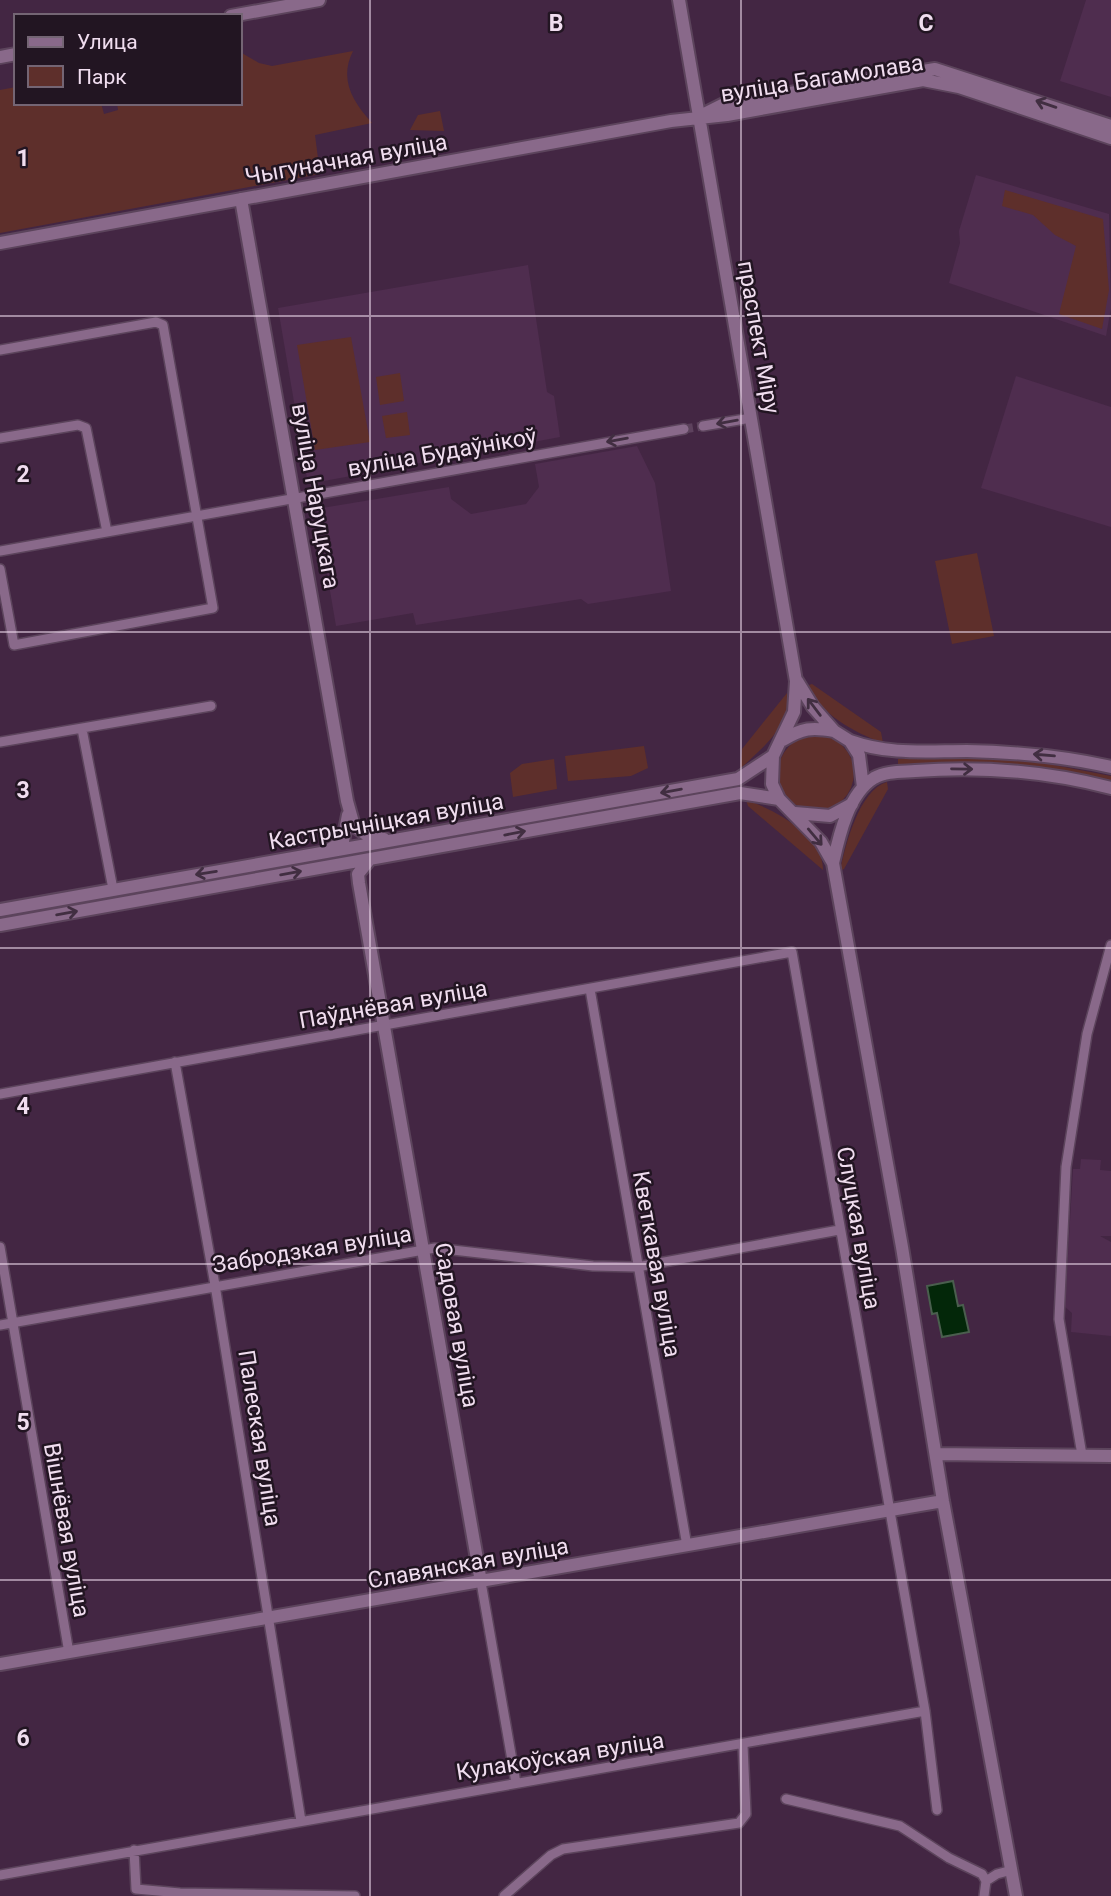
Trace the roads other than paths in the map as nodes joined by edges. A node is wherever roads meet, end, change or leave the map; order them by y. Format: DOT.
graph roads {
  1 [pos="319,0"];
  2 [pos="679,0"];
  3 [pos="241,14"];
  4 [pos="883,82"];
  5 [pos="699,116"];
  6 [pos="1111,126"];
  7 [pos="1111,138"];
  8 [pos="241,199"];
  9 [pos="0,243"];
  10 [pos="0,350"];
  11 [pos="751,418"];
  12 [pos="703,426"];
  13 [pos="684,429"];
  14 [pos="0,438"];
  15 [pos="295,498"];
  16 [pos="197,516"];
  17 [pos="107,532"];
  18 [pos="0,551"];
  19 [pos="0,569"];
  20 [pos="796,681"];
  21 [pos="211,706"];
  22 [pos="82,729"];
  23 [pos="834,731"];
  24 [pos="783,740"];
  25 [pos="850,741"];
  26 [pos="0,742"];
  27 [pos="773,756"];
  28 [pos="1111,767"];
  29 [pos="863,788"];
  30 [pos="1111,788"];
  31 [pos="779,799"];
  32 [pos="347,801"];
  33 [pos="852,804"];
  34 [pos="795,813"];
  35 [pos="391,840"];
  36 [pos="317,855"];
  37 [pos="370,859"];
  38 [pos="833,863"];
  39 [pos="340,864"];
  40 [pos="358,874"];
  41 [pos="113,889"];
  42 [pos="0,910"];
  43 [pos="0,925"];
  44 [pos="1111,945"];
  45 [pos="792,951"];
  46 [pos="590,989"];
  47 [pos="383,1025"];
  48 [pos="175,1062"];
  49 [pos="0,1094"];
  50 [pos="839,1230"];
  51 [pos="0,1247"];
  52 [pos="422,1251"];
  53 [pos="637,1267"];
  54 [pos="215,1285"];
  55 [pos="12,1323"];
  56 [pos="0,1325"];
  57 [pos="936,1454"];
  58 [pos="1082,1455"];
  59 [pos="1111,1456"];
  60 [pos="943,1501"];
  61 [pos="890,1510"];
  62 [pos="687,1546"];
  63 [pos="481,1582"];
  64 [pos="270,1619"];
  65 [pos="69,1653"];
  66 [pos="0,1664"];
  67 [pos="926,1716"];
  68 [pos="743,1748"];
  69 [pos="516,1783"];
  70 [pos="786,1799"];
  71 [pos="937,1810"];
  72 [pos="301,1821"];
  73 [pos="134,1853"];
  74 [pos="1012,1870"];
  75 [pos="0,1875"];
  76 [pos="986,1881"];
  77 [pos="355,1896"];
  78 [pos="503,1896"];
  79 [pos="984,1896"];
  80 [pos="1016,1896"];
  1 -- 3 [label="main road"];
  2 -- 5 [label="main road, праспект Міру"];
  4 -- 5 [label="main road, вуліца Багамолава"];
  4 -- 5 [label="main road, вуліца Багамолава"];
  6 -- 4 [label="main road, вуліца Багамолава, one-way"];
  4 -- 7 [label="main road, вуліца Багамолава"];
  5 -- 8 [label="main road, Чыгуначная вуліца"];
  5 -- 11 [label="main road, праспект Міру"];
  8 -- 9 [label="main road, Чыгуначная вуліца"];
  8 -- 15 [label="main road, вуліца Наруцкага"];
  10 -- 16 [label="street"];
  11 -- 12 [label="street, one-way"];
  11 -- 20 [label="main road, праспект Міру"];
  13 -- 15 [label="street, вуліца Будаўнікоў, one-way"];
  14 -- 17 [label="street"];
  15 -- 16 [label="street, вуліца Будаўнікоў"];
  15 -- 32 [label="main road, вуліца Наруцкага"];
  16 -- 17 [label="street, вуліца Будаўнікоў"];
  16 -- 19 [label="street"];
  17 -- 18 [label="street, вуліца Будаўнікоў"];
  23 -- 20 [label="main road, one-way"];
  20 -- 24 [label="main road"];
  21 -- 22 [label="street"];
  22 -- 26 [label="street"];
  22 -- 41 [label="street"];
  23 -- 24 [label="main road"];
  23 -- 25 [label="main road"];
  24 -- 27 [label="main road"];
  28 -- 25 [label="main road, one-way"];
  25 -- 29 [label="main road"];
  27 -- 31 [label="main road"];
  27 -- 35 [label="main road, Кастрычніцкая вуліца, one-way"];
  29 -- 30 [label="main road, one-way"];
  29 -- 33 [label="main road"];
  31 -- 34 [label="main road"];
  37 -- 31 [label="main road, Кастрычніцкая вуліца, one-way"];
  32 -- 35 [label="main road"];
  32 -- 36 [label="main road"];
  33 -- 34 [label="main road"];
  33 -- 38 [label="main road"];
  34 -- 38 [label="main road, one-way"];
  35 -- 36 [label="main road, Кастрычніцкая вуліца"];
  36 -- 41 [label="main road, Кастрычніцкая вуліца, one-way"];
  37 -- 39 [label="main road, Кастрычніцкая вуліца"];
  37 -- 40 [label="main road"];
  38 -- 57 [label="main road"];
  39 -- 40 [label="main road"];
  43 -- 39 [label="main road, Кастрычніцкая вуліца, one-way"];
  40 -- 47 [label="main road, Садовая вуліца"];
  41 -- 42 [label="main road, Кастрычніцкая вуліца"];
  44 -- 58 [label="street"];
  45 -- 46 [label="street, Паўднёвая вуліца"];
  45 -- 50 [label="street, Слуцкая вуліца"];
  46 -- 47 [label="street, Паўднёвая вуліца"];
  46 -- 53 [label="street, Кветкавая вуліца"];
  47 -- 48 [label="street, Паўднёвая вуліца"];
  47 -- 52 [label="main road, Садовая вуліца"];
  48 -- 49 [label="street, Паўднёвая вуліца"];
  48 -- 54 [label="street, Палеская вуліца"];
  50 -- 53 [label="street, Забродзкая вуліца"];
  50 -- 61 [label="street, Слуцкая вуліца"];
  51 -- 55 [label="street, Вішнёвая вуліца"];
  52 -- 53 [label="street, Забродзкая вуліца"];
  52 -- 54 [label="street, Забродзкая вуліца"];
  52 -- 63 [label="main road, Садовая вуліца"];
  53 -- 62 [label="street, Кветкавая вуліца"];
  54 -- 55 [label="street, Забродзкая вуліца"];
  54 -- 64 [label="street, Палеская вуліца"];
  55 -- 56 [label="street, Забродзкая вуліца"];
  55 -- 65 [label="street, Вішнёвая вуліца"];
  57 -- 58 [label="main road"];
  57 -- 60 [label="main road"];
  58 -- 59 [label="main road"];
  60 -- 61 [label="main road, Славянская вуліца"];
  60 -- 74 [label="main road"];
  61 -- 62 [label="main road, Славянская вуліца"];
  61 -- 67 [label="street"];
  62 -- 63 [label="main road, Славянская вуліца"];
  63 -- 64 [label="main road, Славянская вуліца"];
  63 -- 69 [label="street, Садовая вуліца"];
  64 -- 65 [label="main road, Славянская вуліца"];
  64 -- 72 [label="street, Палеская вуліца"];
  65 -- 66 [label="main road, Славянская вуліца"];
  67 -- 68 [label="street, Кулакоўская вуліца"];
  67 -- 71 [label="street"];
  68 -- 69 [label="street, Кулакоўская вуліца"];
  68 -- 78 [label="street"];
  69 -- 72 [label="street, Кулакоўская вуліца"];
  70 -- 76 [label="street"];
  72 -- 73 [label="street, Кулакоўская вуліца"];
  73 -- 75 [label="street, Кулакоўская вуліца"];
  73 -- 77 [label="street"];
  74 -- 76 [label="street"];
  74 -- 80 [label="main road"];
  76 -- 79 [label="street"];
}
